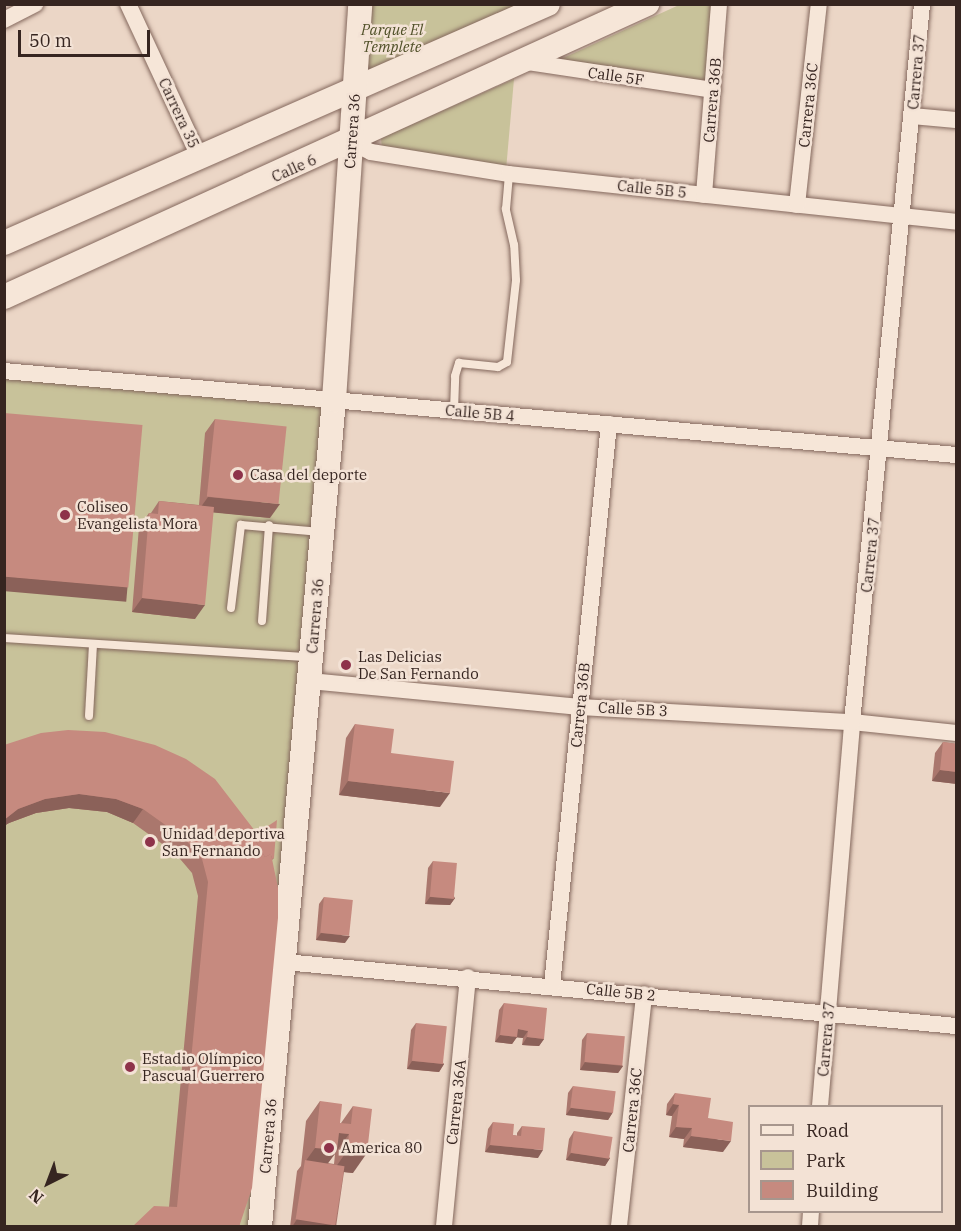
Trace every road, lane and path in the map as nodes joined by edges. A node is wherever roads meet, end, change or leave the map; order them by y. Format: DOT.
graph roads {
  1 [pos="35,4"];
  2 [pos="128,4"];
  3 [pos="360,4"];
  4 [pos="548,4"];
  5 [pos="647,4"];
  6 [pos="719,4"];
  7 [pos="819,4"];
  8 [pos="922,4"];
  9 [pos="4,20"];
  10 [pos="520,61"];
  11 [pos="713,90"];
  12 [pos="354,91"];
  13 [pos="912,116"];
  14 [pos="957,120"];
  15 [pos="351,142"];
  16 [pos="199,156"];
  17 [pos="509,174"];
  18 [pos="704,195"];
  19 [pos="797,205"];
  20 [pos="902,217"];
  21 [pos="957,222"];
  22 [pos="4,243"];
  23 [pos="4,297"];
  24 [pos="4,371"];
  25 [pos="334,400"];
  26 [pos="454,411"];
  27 [pos="609,424"];
  28 [pos="881,448"];
  29 [pos="957,455"];
  30 [pos="269,525"];
  31 [pos="322,532"];
  32 [pos="231,608"];
  33 [pos="262,621"];
  34 [pos="4,638"];
  35 [pos="93,645"];
  36 [pos="312,657"];
  37 [pos="310,681"];
  38 [pos="580,707"];
  39 [pos="89,716"];
  40 [pos="852,722"];
  41 [pos="957,733"];
  42 [pos="285,962"];
  43 [pos="468,977"];
  44 [pos="552,985"];
  45 [pos="644,994"];
  46 [pos="828,1012"];
  47 [pos="957,1026"];
  48 [pos="820,1105"];
  49 [pos="260,1227"];
  50 [pos="444,1227"];
  51 [pos="619,1227"];
  1 -- 9 [label="street"];
  2 -- 16 [label="street, Carrera 35"];
  3 -- 12 [label="main road, Carrera 36"];
  4 -- 12 [label="main road"];
  5 -- 10 [label="main road, Calle 6"];
  6 -- 11 [label="street, Carrera 36B"];
  7 -- 19 [label="street, Carrera 36C"];
  8 -- 13 [label="street, Carrera 37"];
  10 -- 11 [label="street, Calle 5F"];
  10 -- 15 [label="main road, Calle 6"];
  11 -- 18 [label="street, Carrera 36B"];
  12 -- 15 [label="main road, Carrera 36"];
  12 -- 16 [label="main road"];
  13 -- 14 [label="street"];
  13 -- 20 [label="street, Carrera 37"];
  15 -- 17 [label="street, Calle 5B 5"];
  15 -- 23 [label="main road, Calle 6"];
  15 -- 25 [label="main road, Carrera 36"];
  16 -- 22 [label="main road"];
  17 -- 18 [label="street, Calle 5B 5"];
  17 -- 26 [label="lane"];
  18 -- 19 [label="street, Calle 5B 5"];
  19 -- 20 [label="street, Calle 5B 5"];
  20 -- 21 [label="street, Calle 5B 5"];
  20 -- 28 [label="street, Carrera 37"];
  24 -- 25 [label="street, Calle 5B 4"];
  25 -- 26 [label="street, Calle 5B 4"];
  25 -- 31 [label="main road, Carrera 36"];
  26 -- 27 [label="street, Calle 5B 4"];
  27 -- 28 [label="street, Calle 5B 4"];
  27 -- 38 [label="street, Carrera 36B"];
  28 -- 29 [label="street, Calle 5B 4"];
  28 -- 40 [label="street, Carrera 37"];
  30 -- 31 [label="lane"];
  30 -- 32 [label="lane"];
  30 -- 33 [label="lane"];
  31 -- 36 [label="main road, Carrera 36"];
  34 -- 35 [label="lane"];
  35 -- 36 [label="lane"];
  35 -- 39 [label="lane"];
  36 -- 37 [label="main road, Carrera 36"];
  37 -- 38 [label="street, Calle 5B 3"];
  37 -- 42 [label="main road, Carrera 36"];
  38 -- 40 [label="street, Calle 5B 3"];
  38 -- 44 [label="street, Carrera 36B"];
  40 -- 41 [label="street, Calle 5B 3"];
  40 -- 46 [label="street, Carrera 37"];
  42 -- 43 [label="street, Calle 5B 2"];
  42 -- 49 [label="main road, Carrera 36"];
  43 -- 44 [label="street, Calle 5B 2"];
  43 -- 50 [label="street, Carrera 36A"];
  44 -- 45 [label="street, Calle 5B 2"];
  45 -- 46 [label="street, Calle 5B 2"];
  45 -- 51 [label="street, Carrera 36C"];
  46 -- 47 [label="street, Calle 5B 2"];
  46 -- 48 [label="street, Carrera 37"];
}
